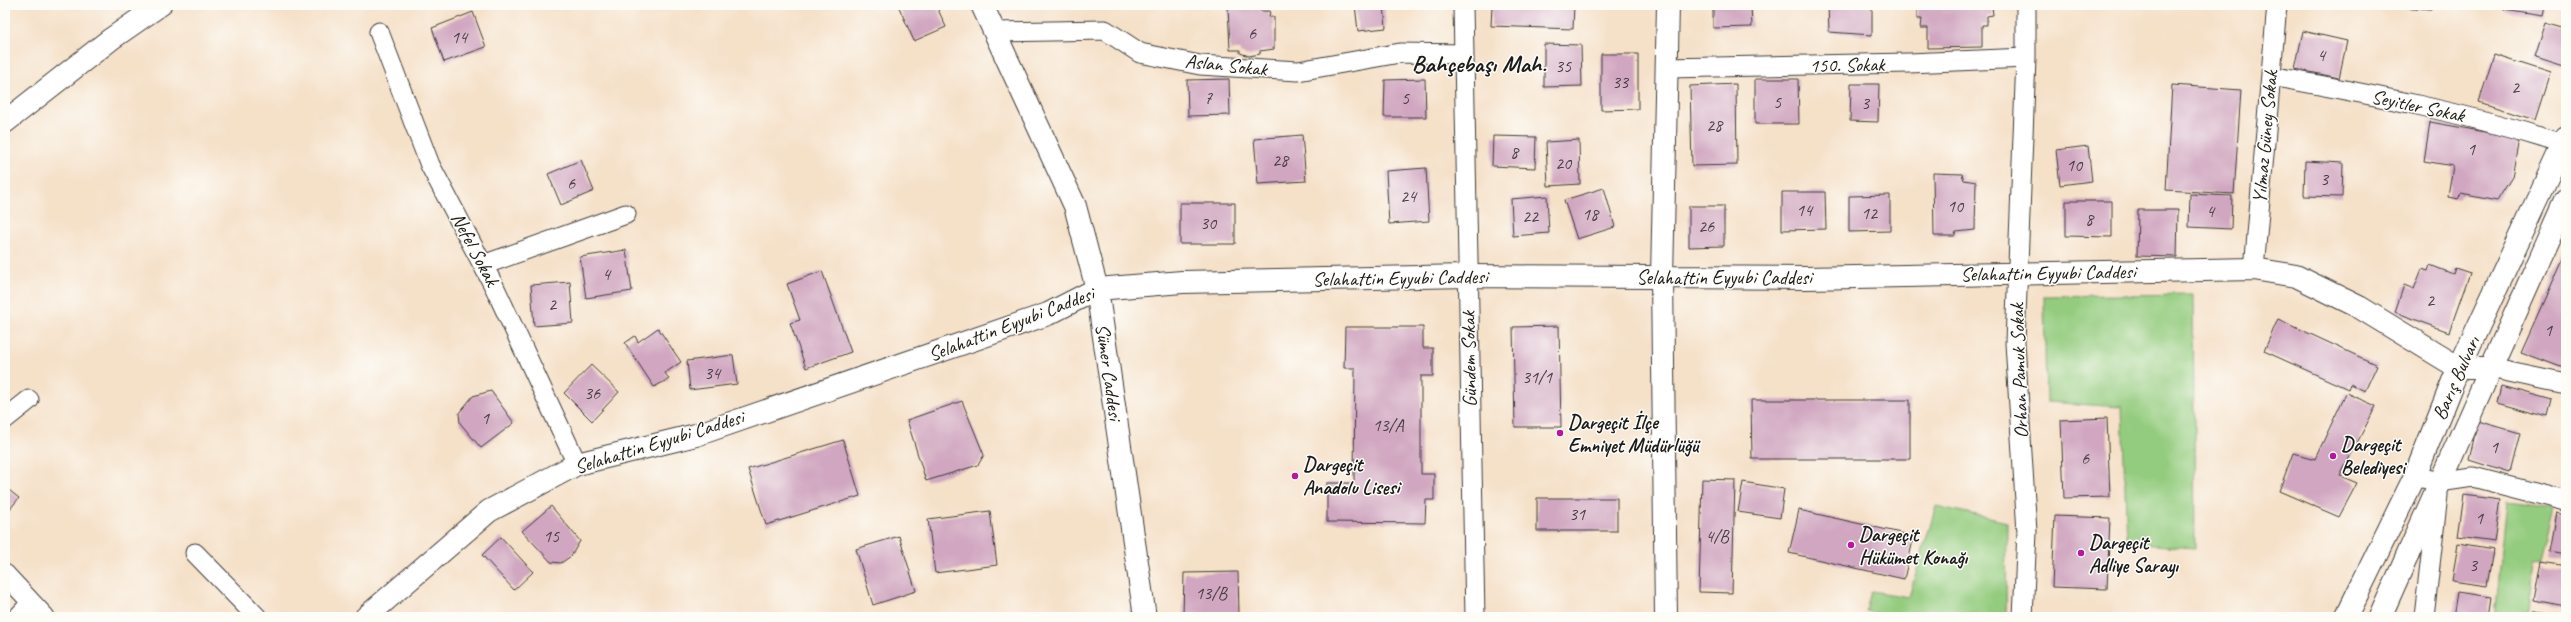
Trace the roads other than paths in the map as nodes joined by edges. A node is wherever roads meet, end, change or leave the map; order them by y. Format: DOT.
graph roads {
  1 [pos="160,5"];
  2 [pos="982,5"];
  3 [pos="1463,5"];
  4 [pos="1668,5"];
  5 [pos="2026,5"];
  6 [pos="2277,5"];
  7 [pos="378,32"];
  8 [pos="994,32"];
  9 [pos="1464,54"];
  10 [pos="2026,58"];
  11 [pos="1668,68"];
  12 [pos="2271,76"];
  13 [pos="5,122"];
  14 [pos="2565,141"];
  15 [pos="2566,200"];
  16 [pos="626,214"];
  17 [pos="483,265"];
  18 [pos="2254,269"];
  19 [pos="2018,275"];
  20 [pos="1467,276"];
  21 [pos="1662,277"];
  22 [pos="1097,289"];
  23 [pos="2459,368"];
  24 [pos="2490,368"];
  25 [pos="2566,384"];
  26 [pos="29,400"];
  27 [pos="5,419"];
  28 [pos="577,464"];
  29 [pos="2415,476"];
  30 [pos="2439,482"];
  31 [pos="2566,501"];
  32 [pos="195,553"];
  33 [pos="5,574"];
  34 [pos="31,603"];
  35 [pos="18,617"];
  36 [pos="45,617"];
  37 [pos="257,617"];
  38 [pos="366,617"];
  39 [pos="1145,617"];
  40 [pos="1475,617"];
  41 [pos="1666,617"];
  42 [pos="2024,617"];
  43 [pos="2346,617"];
  44 [pos="2380,617"];
  45 [pos="2424,617"];
  1 -- 13 [label="street"];
  2 -- 8 [label="street, Sümer Caddesi"];
  3 -- 9 [label="street, Gündem Sokak"];
  4 -- 11 [label="street"];
  5 -- 10 [label="street, Orhan Pamuk Sokak"];
  6 -- 12 [label="street, Yılmaz Güney Sokak"];
  7 -- 17 [label="street, Nefel Sokak"];
  8 -- 9 [label="street, Aslan Sokak"];
  8 -- 22 [label="street, Sümer Caddesi"];
  9 -- 20 [label="street, Gündem Sokak"];
  10 -- 11 [label="street, 150. Sokak"];
  10 -- 19 [label="street, Orhan Pamuk Sokak"];
  11 -- 21 [label="street"];
  12 -- 14 [label="street, Seyitler Sokak"];
  12 -- 18 [label="street, Yılmaz Güney Sokak"];
  14 -- 23 [label="street, Barış Bulvarı"];
  15 -- 24 [label="street, Barış Bulvarı"];
  16 -- 17 [label="street"];
  17 -- 28 [label="street, Nefel Sokak"];
  18 -- 19 [label="street, Selahattin Eyyubi Caddesi"];
  18 -- 23 [label="street, Selahattin Eyyubi Caddesi"];
  19 -- 21 [label="street, Selahattin Eyyubi Caddesi"];
  19 -- 42 [label="street, Orhan Pamuk Sokak"];
  20 -- 21 [label="street, Selahattin Eyyubi Caddesi"];
  20 -- 22 [label="street, Selahattin Eyyubi Caddesi"];
  20 -- 40 [label="street, Gündem Sokak"];
  21 -- 41 [label="street"];
  22 -- 28 [label="street, Selahattin Eyyubi Caddesi"];
  22 -- 39 [label="street, Sümer Caddesi"];
  23 -- 24 [label="street"];
  23 -- 29 [label="street, Barış Bulvarı"];
  24 -- 25 [label="street"];
  24 -- 30 [label="street, Barış Bulvarı"];
  26 -- 27 [label="street"];
  28 -- 38 [label="street, Selahattin Eyyubi Caddesi"];
  29 -- 30 [label="street"];
  29 -- 43 [label="street, Barış Bulvarı"];
  30 -- 31 [label="street"];
  30 -- 44 [label="street, Barış Bulvarı"];
  30 -- 45 [label="street"];
  32 -- 37 [label="street"];
  33 -- 34 [label="street"];
  34 -- 35 [label="street"];
  34 -- 36 [label="street"];
}
